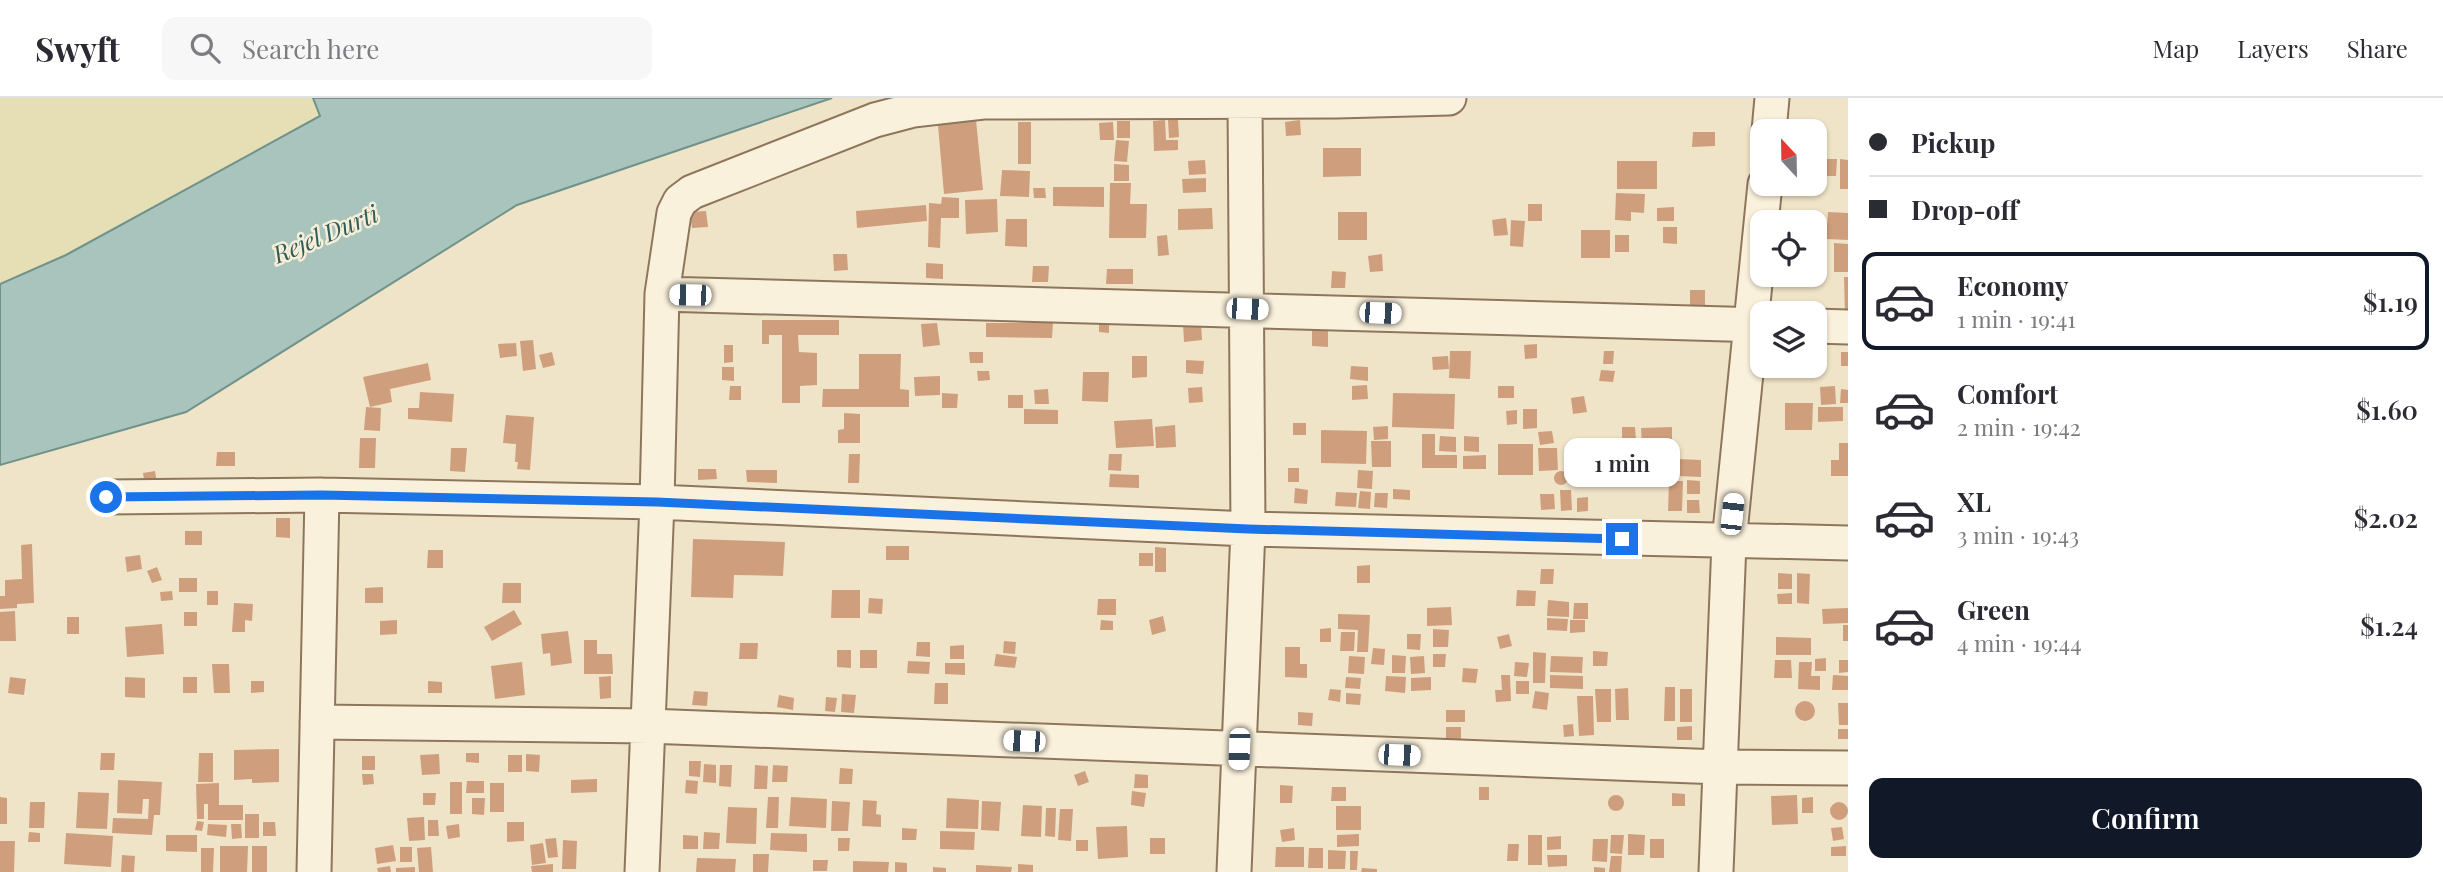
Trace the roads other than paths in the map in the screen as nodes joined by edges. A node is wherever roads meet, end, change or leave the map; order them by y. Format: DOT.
graph roads {
  1 [pos="1449,98"];
  2 [pos="1772,98"];
  3 [pos="1245,102"];
  4 [pos="1770,119"];
  5 [pos="1764,196"];
  6 [pos="662,294"];
  7 [pos="1758,301"];
  8 [pos="1247,309"];
  9 [pos="1750,324"];
  10 [pos="1827,326"];
  11 [pos="1848,327"];
  12 [pos="1750,378"];
  13 [pos="322,495"];
  14 [pos="106,497"];
  15 [pos="657,502"];
  16 [pos="1248,529"];
  17 [pos="1729,542"];
  18 [pos="1848,544"];
  19 [pos="317,722"];
  20 [pos="648,726"];
  21 [pos="1239,749"];
  22 [pos="1720,767"];
  23 [pos="1848,768"];
  24 [pos="314,872"];
  25 [pos="642,872"];
  26 [pos="1234,872"];
  27 [pos="1716,872"];
  1 -- 3 [label="street"];
  2 -- 4 [label="street"];
  3 -- 6 [label="street"];
  3 -- 8 [label="street"];
  5 -- 7 [label="street"];
  6 -- 8 [label="street"];
  6 -- 15 [label="street"];
  8 -- 9 [label="street"];
  8 -- 16 [label="street"];
  10 -- 11 [label="street"];
  12 -- 17 [label="street"];
  13 -- 14 [label="street"];
  13 -- 15 [label="street"];
  13 -- 19 [label="street"];
  15 -- 16 [label="street"];
  15 -- 20 [label="street"];
  16 -- 17 [label="street"];
  16 -- 21 [label="street"];
  17 -- 18 [label="street"];
  17 -- 22 [label="street"];
  19 -- 20 [label="street"];
  19 -- 24 [label="street"];
  20 -- 21 [label="street"];
  20 -- 25 [label="street"];
  21 -- 22 [label="street"];
  21 -- 26 [label="street"];
  22 -- 23 [label="street"];
  22 -- 27 [label="street"];
}
